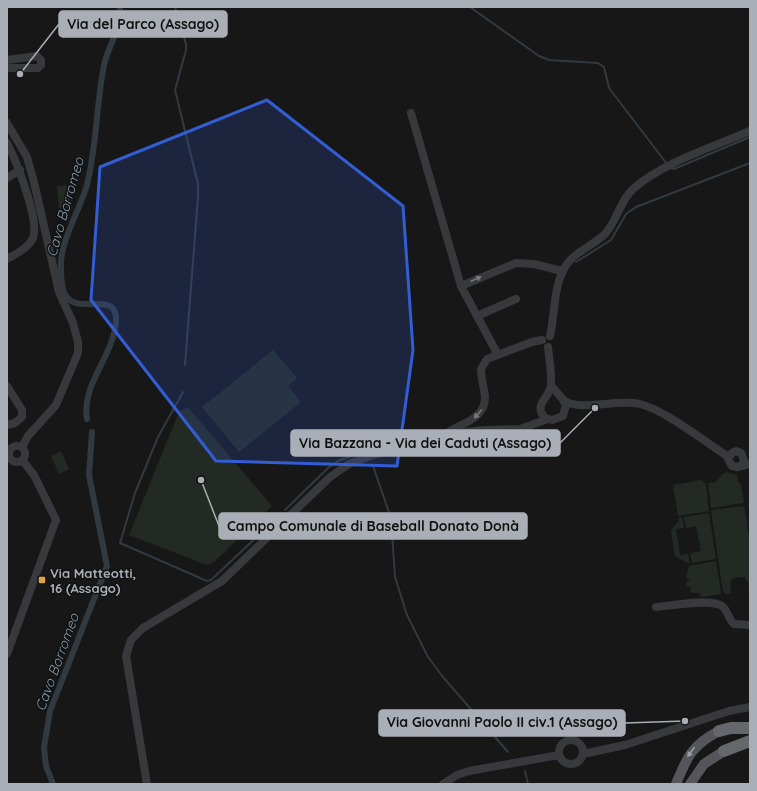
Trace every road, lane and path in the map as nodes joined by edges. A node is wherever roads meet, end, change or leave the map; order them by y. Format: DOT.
graph roads {
  1 [pos="7,60"];
  2 [pos="7,68"];
  3 [pos="411,113"];
  4 [pos="7,122"];
  5 [pos="750,131"];
  6 [pos="7,144"];
  7 [pos="20,170"];
  8 [pos="7,178"];
  9 [pos="7,260"];
  10 [pos="562,271"];
  11 [pos="461,286"];
  12 [pos="516,299"];
  13 [pos="477,316"];
  14 [pos="547,341"];
  15 [pos="498,355"];
  16 [pos="7,386"];
  17 [pos="552,386"];
  18 [pos="546,396"];
  19 [pos="562,399"];
  20 [pos="583,406"];
  21 [pos="540,411"];
  22 [pos="565,413"];
  23 [pos="548,419"];
  24 [pos="532,424"];
  25 [pos="7,425"];
  26 [pos="440,438"];
  27 [pos="22,447"];
  28 [pos="8,455"];
  29 [pos="729,457"];
  30 [pos="22,460"];
  31 [pos="746,464"];
  32 [pos="656,607"];
  33 [pos="750,625"];
  34 [pos="7,654"];
  35 [pos="750,707"];
  36 [pos="750,728"];
  37 [pos="719,731"];
  38 [pos="750,741"];
  39 [pos="724,751"];
  40 [pos="583,754"];
  41 [pos="559,755"];
  42 [pos="147,784"];
  43 [pos="443,784"];
  44 [pos="676,784"];
  45 [pos="690,784"];
  1 -- 2 [label="street"];
  3 -- 11 [label="street"];
  4 -- 27 [label="street"];
  5 -- 10 [label="street"];
  6 -- 7 [label="street"];
  7 -- 8 [label="street"];
  7 -- 9 [label="street"];
  11 -- 10 [label="street, one-way"];
  10 -- 14 [label="street"];
  11 -- 13 [label="street"];
  12 -- 13 [label="street"];
  13 -- 15 [label="street"];
  14 -- 15 [label="street"];
  14 -- 17 [label="street"];
  15 -- 26 [label="street, one-way"];
  16 -- 25 [label="street"];
  17 -- 18 [label="street"];
  17 -- 19 [label="street"];
  18 -- 19 [label="street"];
  18 -- 21 [label="street"];
  19 -- 20 [label="street"];
  19 -- 22 [label="street"];
  20 -- 22 [label="street"];
  20 -- 29 [label="street"];
  21 -- 23 [label="street"];
  21 -- 24 [label="street"];
  22 -- 23 [label="street"];
  23 -- 24 [label="street"];
  24 -- 26 [label="street"];
  26 -- 42 [label="street"];
  27 -- 28 [label="street"];
  27 -- 30 [label="street"];
  28 -- 30 [label="street"];
  29 -- 31 [label="street"];
  29 -- 31 [label="street"];
  30 -- 34 [label="street"];
  32 -- 33 [label="street"];
  35 -- 40 [label="street"];
  36 -- 37 [label="highway"];
  37 -- 44 [label="main road, one-way"];
  38 -- 39 [label="highway"];
  39 -- 45 [label="main road"];
  40 -- 41 [label="street"];
  40 -- 41 [label="street"];
  41 -- 43 [label="street"];
}
